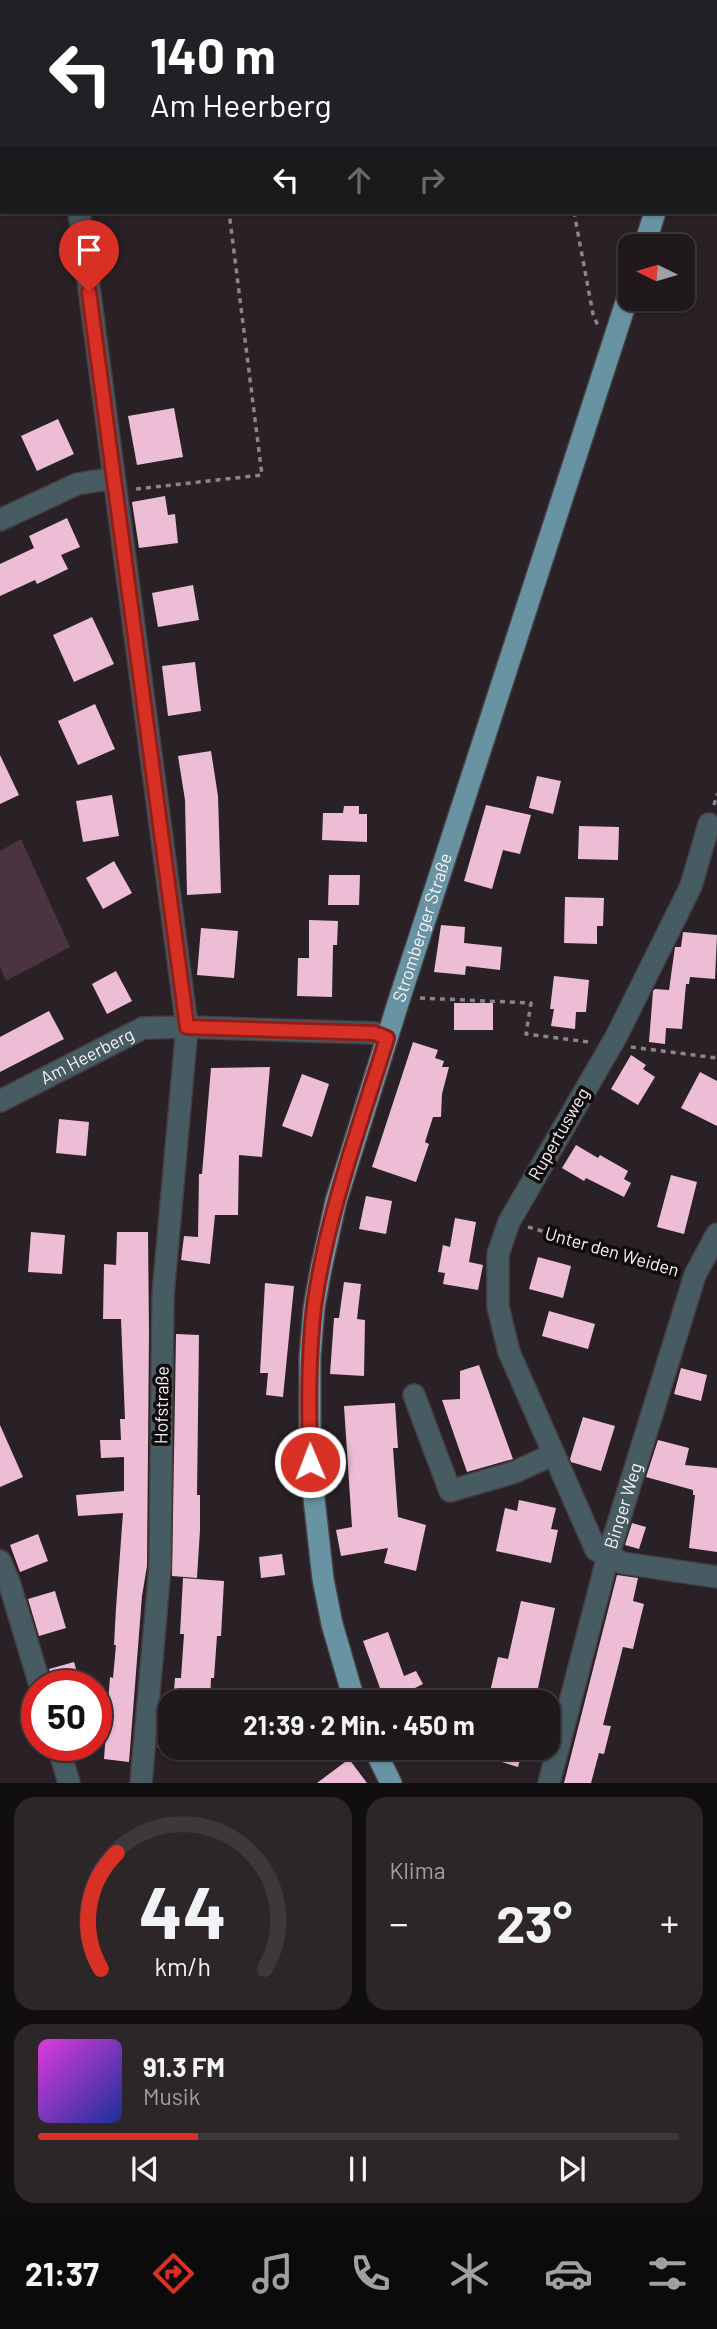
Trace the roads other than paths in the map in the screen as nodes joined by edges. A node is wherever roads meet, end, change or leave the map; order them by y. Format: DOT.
graph roads {
  1 [pos="79,214"];
  2 [pos="654,214"];
  3 [pos="648,234"];
  4 [pos="623,312"];
  5 [pos="116,484"];
  6 [pos="0,520"];
  7 [pos="709,824"];
  8 [pos="187,1027"];
  9 [pos="387,1038"];
  10 [pos="0,1101"];
  11 [pos="717,1234"];
  12 [pos="695,1275"];
  13 [pos="717,1275"];
  14 [pos="414,1395"];
  15 [pos="554,1454"];
  16 [pos="608,1556"];
  17 [pos="0,1561"];
  18 [pos="717,1577"];
  19 [pos="35,1670"];
  20 [pos="351,1690"];
  21 [pos="380,1760"];
  22 [pos="63,1761"];
  23 [pos="69,1783"];
  24 [pos="141,1783"];
  25 [pos="391,1783"];
  26 [pos="549,1783"];
  1 -- 5 [label="street, Hofstraße"];
  2 -- 3 [label="main road"];
  4 -- 9 [label="main road, Stromberger Straße"];
  5 -- 6 [label="street"];
  5 -- 8 [label="street, Hofstraße"];
  7 -- 15 [label="street, Rupertusweg"];
  8 -- 9 [label="street, Am Heerberg"];
  8 -- 10 [label="street, Am Heerberg"];
  8 -- 24 [label="street, Hofstraße"];
  9 -- 20 [label="main road, Stromberger Straße"];
  11 -- 12 [label="street, Binger Weg"];
  12 -- 13 [label="street, Unter den Weiden"];
  12 -- 16 [label="street, Binger Weg"];
  14 -- 15 [label="street"];
  15 -- 16 [label="street, Rupertusweg"];
  16 -- 18 [label="street"];
  16 -- 26 [label="street, Binger Weg"];
  17 -- 19 [label="street"];
  21 -- 25 [label="main road"];
  22 -- 23 [label="street"];
}
